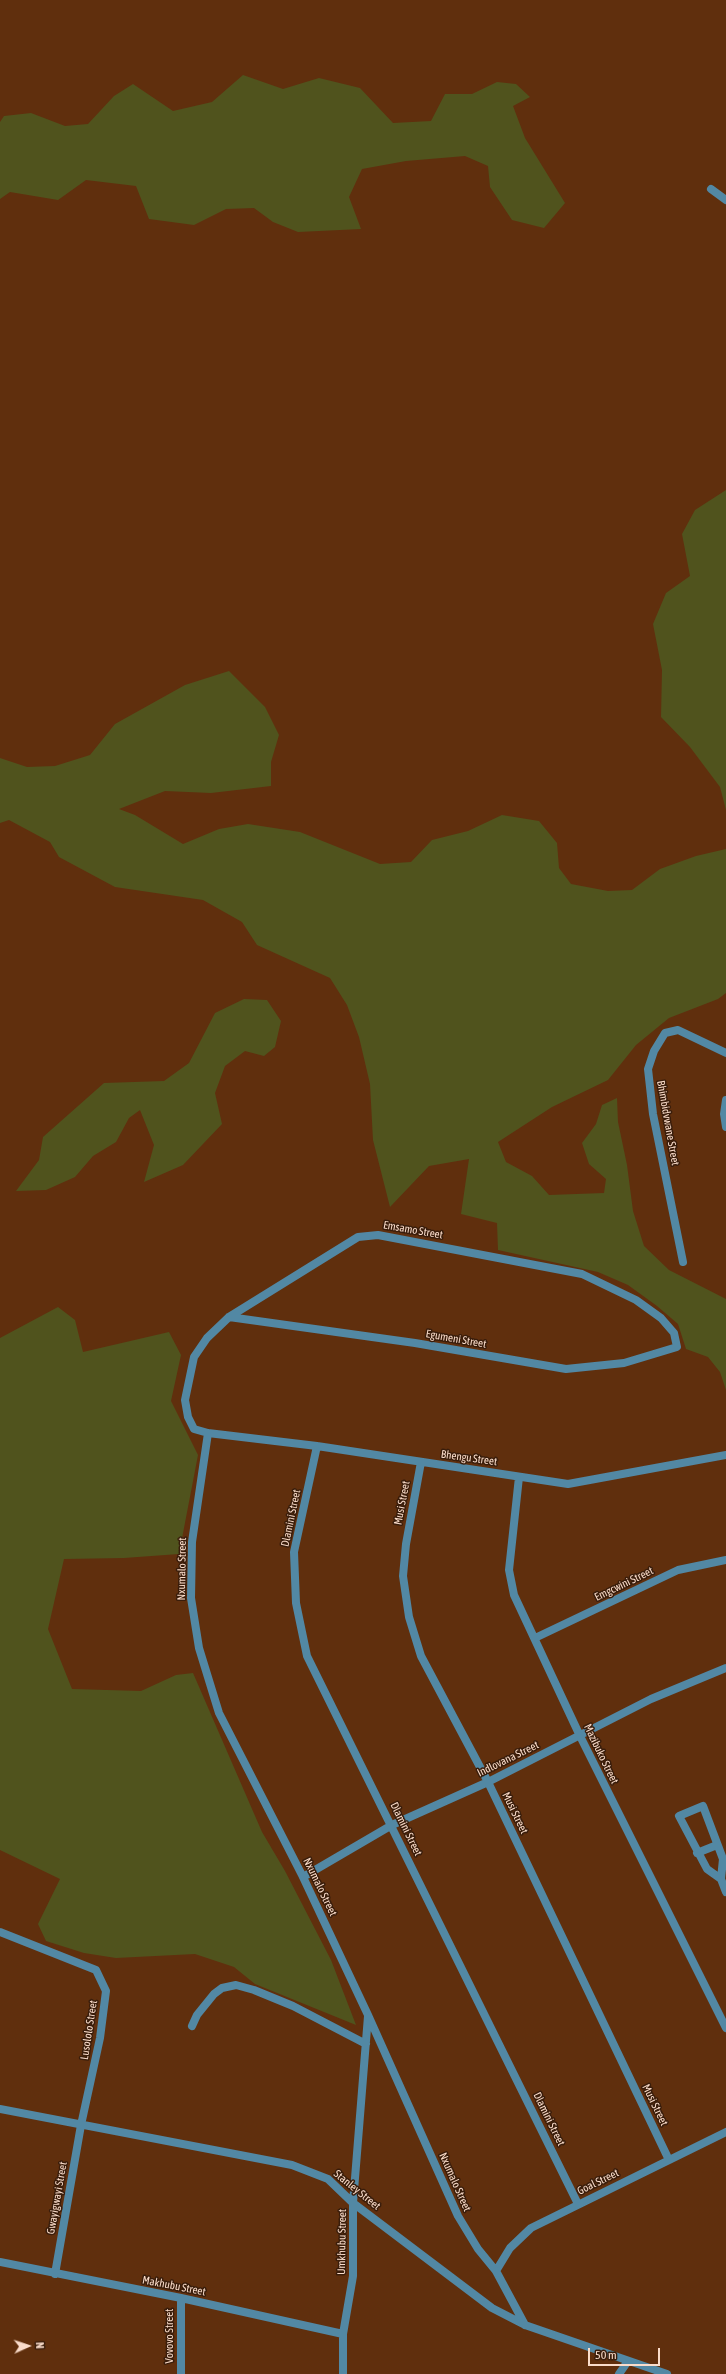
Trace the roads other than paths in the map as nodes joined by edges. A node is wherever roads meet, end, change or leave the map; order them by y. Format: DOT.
graph roads {
  1 [pos="711,189"];
  2 [pos="726,200"];
  3 [pos="726,1053"];
  4 [pos="726,1100"];
  5 [pos="726,1127"];
  6 [pos="683,1262"];
  7 [pos="228,1317"];
  8 [pos="677,1347"];
  9 [pos="208,1433"];
  10 [pos="317,1446"];
  11 [pos="726,1455"];
  12 [pos="421,1462"];
  13 [pos="519,1477"];
  14 [pos="726,1560"];
  15 [pos="535,1638"];
  16 [pos="726,1668"];
  17 [pos="580,1736"];
  18 [pos="488,1782"];
  19 [pos="392,1825"];
  20 [pos="717,1845"];
  21 [pos="697,1854"];
  22 [pos="304,1877"];
  23 [pos="721,1879"];
  24 [pos="726,1892"];
  25 [pos="0,1932"];
  26 [pos="368,2015"];
  27 [pos="192,2026"];
  28 [pos="726,2028"];
  29 [pos="366,2044"];
  30 [pos="0,2109"];
  31 [pos="81,2125"];
  32 [pos="726,2132"];
  33 [pos="669,2160"];
  34 [pos="353,2203"];
  35 [pos="578,2204"];
  36 [pos="0,2262"];
  37 [pos="496,2271"];
  38 [pos="55,2274"];
  39 [pos="181,2298"];
  40 [pos="525,2326"];
  41 [pos="343,2334"];
  42 [pos="628,2361"];
  43 [pos="181,2374"];
  44 [pos="343,2374"];
  45 [pos="619,2374"];
  46 [pos="667,2374"];
  1 -- 2 [label="street"];
  3 -- 6 [label="street, Bhimbidvwane Street"];
  4 -- 5 [label="street"];
  7 -- 8 [label="street, Egumeni Street"];
  7 -- 8 [label="street, Emsamo Street"];
  7 -- 9 [label="street, Emsamo Street"];
  9 -- 10 [label="street, Bhengu Street"];
  9 -- 22 [label="street, Nxumalo Street"];
  10 -- 12 [label="street, Bhengu Street"];
  10 -- 19 [label="street, Dlamini Street"];
  11 -- 13 [label="street, Bhengu Street"];
  12 -- 13 [label="street, Bhengu Street"];
  12 -- 18 [label="street, Musi Street"];
  13 -- 15 [label="street, Mazibuko Street"];
  14 -- 15 [label="street, Emgcwini Street"];
  15 -- 17 [label="street, Mazibuko Street"];
  16 -- 17 [label="street, Indlovana Street"];
  17 -- 18 [label="street, Indlovana Street"];
  17 -- 28 [label="street, Mazibuko Street"];
  18 -- 19 [label="street, Indlovana Street"];
  18 -- 33 [label="street, Musi Street"];
  19 -- 22 [label="street, Indlovana Street"];
  19 -- 35 [label="street, Dlamini Street"];
  20 -- 21 [label="street"];
  20 -- 21 [label="street"];
  20 -- 23 [label="street"];
  21 -- 23 [label="street"];
  22 -- 26 [label="street, Nxumalo Street"];
  23 -- 24 [label="street"];
  25 -- 31 [label="street, Lusololo Street"];
  26 -- 29 [label="street, Umkhubu Street"];
  26 -- 37 [label="street, Nxumalo Street"];
  27 -- 29 [label="street"];
  29 -- 34 [label="street, Umkhubu Street"];
  30 -- 31 [label="street, Stanley Street"];
  31 -- 34 [label="street, Stanley Street"];
  31 -- 38 [label="street, Gwayigwayi Street"];
  32 -- 33 [label="street, Goal Street"];
  33 -- 35 [label="street, Goal Street"];
  34 -- 40 [label="street, Stanley Street"];
  34 -- 41 [label="street, Umkhubu Street"];
  35 -- 37 [label="street, Goal Street"];
  36 -- 38 [label="street, Makhubu Street"];
  37 -- 40 [label="street, Nxumalo Street"];
  38 -- 39 [label="street, Makhubu Street"];
  39 -- 41 [label="street, Makhubu Street"];
  39 -- 43 [label="street, Vovovo Street"];
  40 -- 42 [label="street, Stanley Street"];
  41 -- 44 [label="street, Umkhubu Street"];
  42 -- 45 [label="street"];
  42 -- 46 [label="street, Stanley Street"];
}
